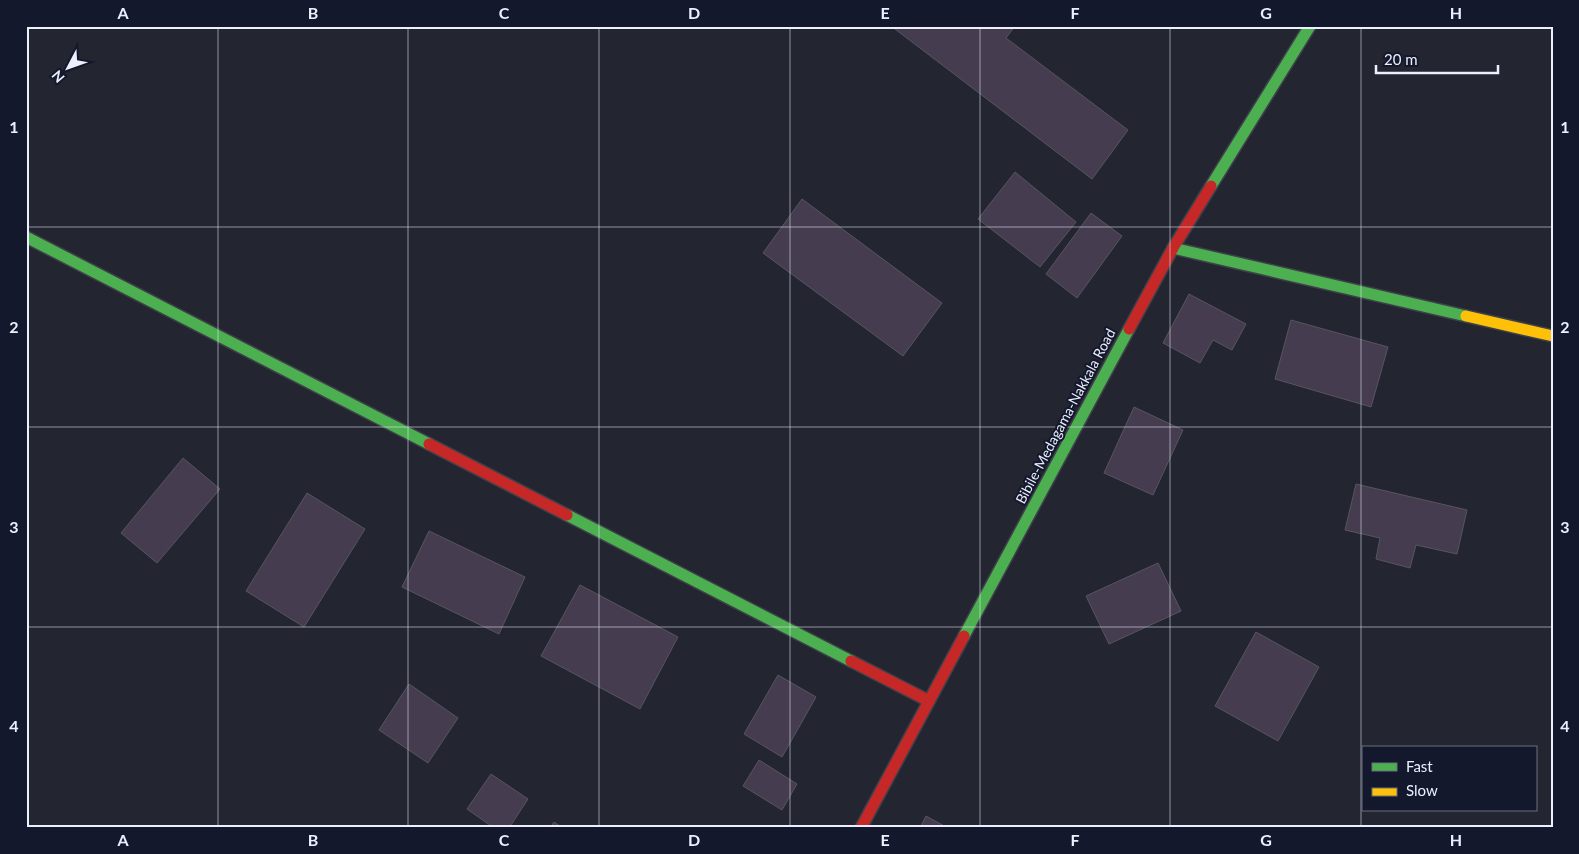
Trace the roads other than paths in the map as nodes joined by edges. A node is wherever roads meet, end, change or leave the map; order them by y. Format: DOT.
graph roads {
  1 [pos="1310,26"];
  2 [pos="26,237"];
  3 [pos="1172,248"];
  4 [pos="1553,336"];
  5 [pos="929,701"];
  6 [pos="861,828"];
  1 -- 3 [label="street, Bibile-Medagama-Nakkala Road"];
  2 -- 5 [label="street"];
  3 -- 4 [label="street"];
  3 -- 5 [label="street, Bibile-Medagama-Nakkala Road"];
  5 -- 6 [label="street, Bibile-Medagama-Nakkala Road"];
}
